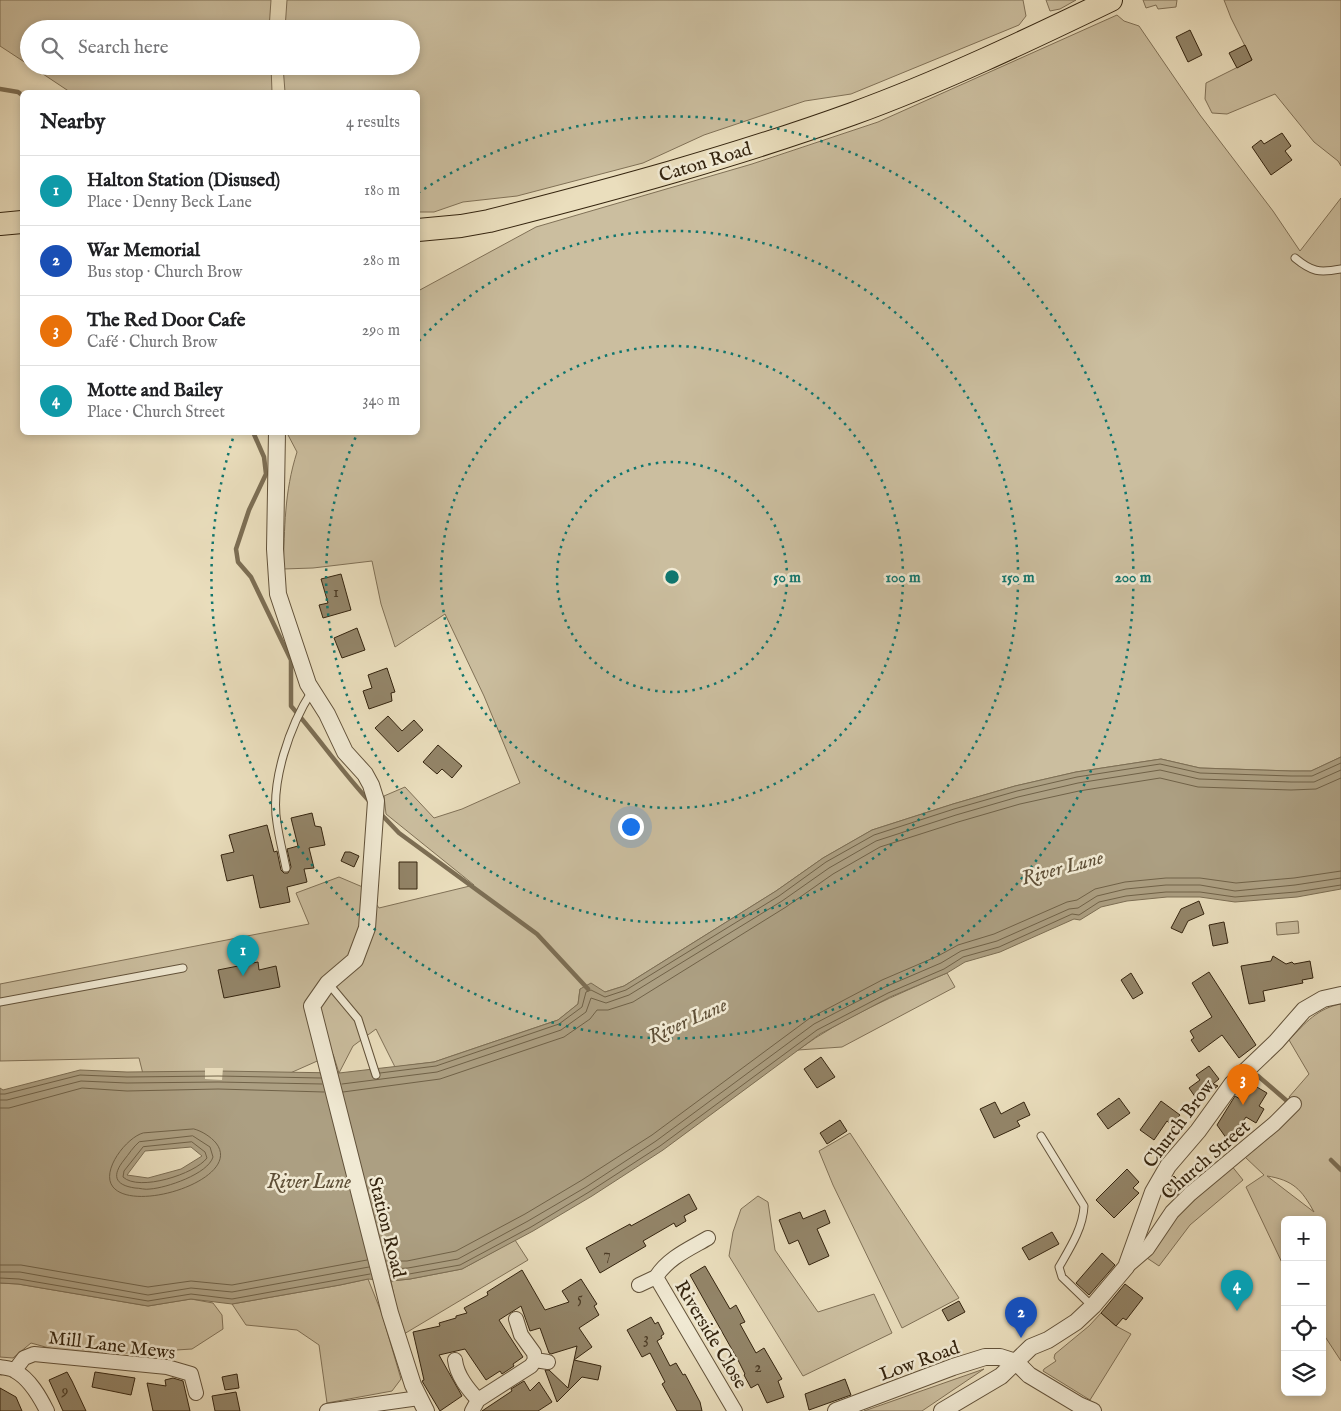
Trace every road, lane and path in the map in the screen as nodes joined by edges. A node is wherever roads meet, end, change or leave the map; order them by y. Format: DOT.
graph roads {
  1 [pos="1111,0"];
  2 [pos="20,222"];
  3 [pos="0,224"];
  4 [pos="420,230"];
  5 [pos="1295,258"];
  6 [pos="1341,269"];
  7 [pos="277,435"];
  8 [pos="308,697"];
  9 [pos="286,868"];
  10 [pos="183,968"];
  11 [pos="328,983"];
  12 [pos="1341,995"];
  13 [pos="0,1002"];
  14 [pos="376,1075"];
  15 [pos="1294,1104"];
  16 [pos="1041,1136"];
  17 [pos="708,1238"];
  18 [pos="1126,1267"];
  19 [pos="656,1277"];
  20 [pos="639,1285"];
  21 [pos="1093,1306"];
  22 [pos="516,1319"];
  23 [pos="455,1360"];
  24 [pos="1016,1362"];
  25 [pos="0,1367"];
  26 [pos="15,1370"];
  27 [pos="196,1393"];
  28 [pos="423,1404"];
  29 [pos="475,1406"];
  30 [pos="1082,1409"];
  31 [pos="47,1411"];
  32 [pos="327,1411"];
  33 [pos="735,1411"];
  34 [pos="836,1411"];
  35 [pos="942,1411"];
  1 -- 4 [label="highway, Caton Road"];
  2 -- 3 [label="highway"];
  5 -- 6 [label="lane"];
  7 -- 8 [label="street, Station Road"];
  8 -- 9 [label="lane"];
  8 -- 11 [label="street, Station Road"];
  10 -- 13 [label="lane"];
  11 -- 14 [label="lane"];
  11 -- 28 [label="street, Station Road"];
  12 -- 18 [label="street, Church Brow"];
  15 -- 18 [label="street, Church Street"];
  16 -- 21 [label="lane"];
  17 -- 19 [label="street, Riverside Close"];
  18 -- 21 [label="street, Church Brow"];
  19 -- 20 [label="street, Riverside Close"];
  19 -- 33 [label="street, Riverside Close"];
  21 -- 24 [label="street, Church Brow"];
  22 -- 29 [label="street"];
  23 -- 29 [label="street"];
  24 -- 30 [label="street"];
  24 -- 34 [label="street, Low Road"];
  24 -- 35 [label="street, Church Brow"];
  25 -- 26 [label="street"];
  26 -- 27 [label="street, Mill Lane Mews"];
  26 -- 31 [label="street"];
  28 -- 32 [label="street"];
}
